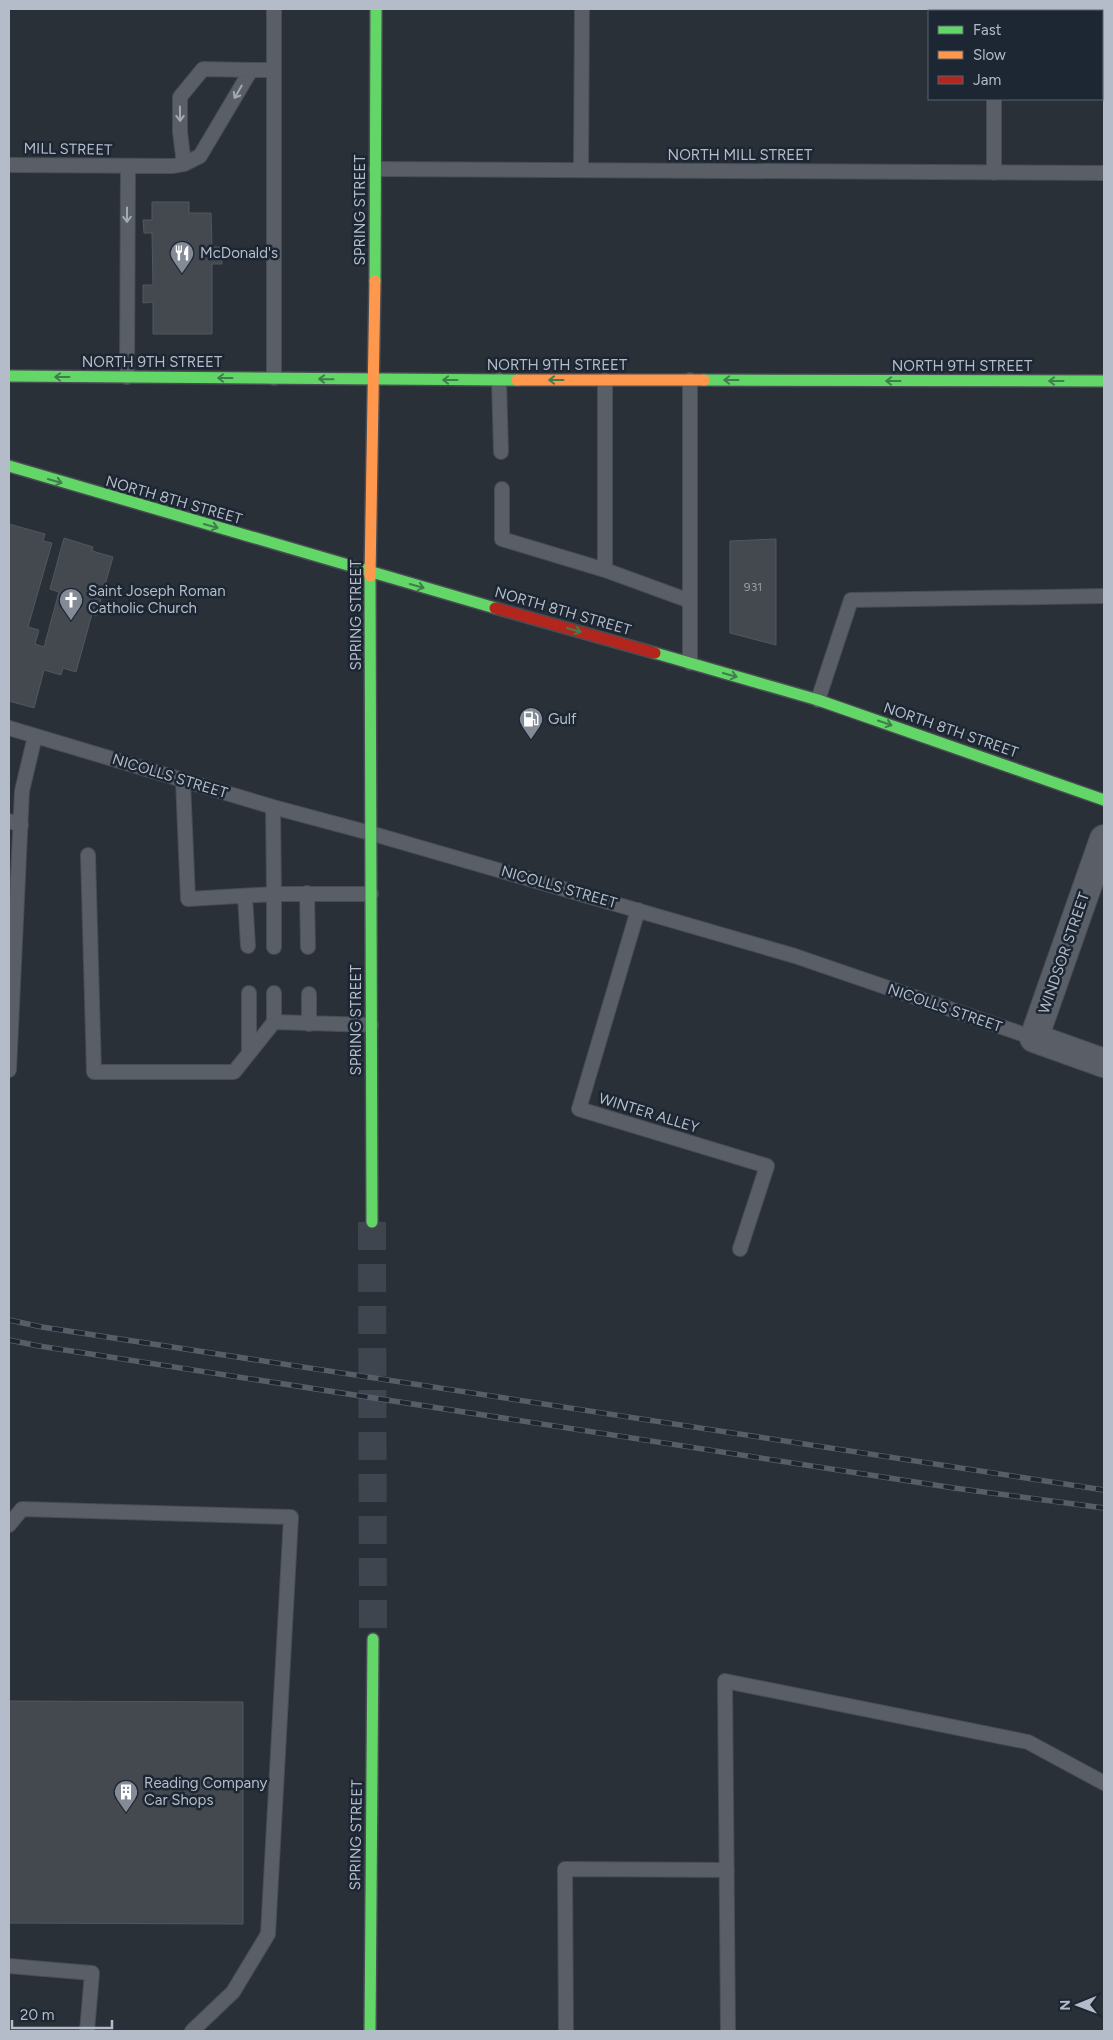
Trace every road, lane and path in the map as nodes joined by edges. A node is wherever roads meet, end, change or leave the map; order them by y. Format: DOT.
graph roads {
  1 [pos="274,9"];
  2 [pos="376,9"];
  3 [pos="582,9"];
  4 [pos="251,70"];
  5 [pos="273,70"];
  6 [pos="994,100"];
  7 [pos="184,164"];
  8 [pos="9,165"];
  9 [pos="128,166"];
  10 [pos="376,169"];
  11 [pos="581,170"];
  12 [pos="994,173"];
  13 [pos="1104,173"];
  14 [pos="9,376"];
  15 [pos="127,377"];
  16 [pos="274,378"];
  17 [pos="374,379"];
  18 [pos="499,380"];
  19 [pos="605,380"];
  20 [pos="690,380"];
  21 [pos="1104,381"];
  22 [pos="501,452"];
  23 [pos="9,466"];
  24 [pos="502,489"];
  25 [pos="605,570"];
  26 [pos="370,572"];
  27 [pos="1104,596"];
  28 [pos="690,601"];
  29 [pos="690,663"];
  30 [pos="818,700"];
  31 [pos="9,728"];
  32 [pos="35,736"];
  33 [pos="183,781"];
  34 [pos="1104,800"];
  35 [pos="274,807"];
  36 [pos="15,823"];
  37 [pos="370,833"];
  38 [pos="1104,839"];
  39 [pos="88,855"];
  40 [pos="307,893"];
  41 [pos="274,894"];
  42 [pos="370,894"];
  43 [pos="245,896"];
  44 [pos="638,910"];
  45 [pos="248,946"];
  46 [pos="274,947"];
  47 [pos="308,947"];
  48 [pos="248,993"];
  49 [pos="274,993"];
  50 [pos="309,994"];
  51 [pos="274,1022"];
  52 [pos="309,1024"];
  53 [pos="371,1025"];
  54 [pos="1034,1038"];
  55 [pos="249,1052"];
  56 [pos="1104,1063"];
  57 [pos="9,1070"];
  58 [pos="372,1222"];
  59 [pos="740,1249"];
  60 [pos="9,1525"];
  61 [pos="373,1638"];
  62 [pos="1104,1784"];
  63 [pos="727,1870"];
  64 [pos="9,1966"];
  65 [pos="87,2031"];
  66 [pos="192,2031"];
  67 [pos="370,2031"];
  68 [pos="566,2031"];
  69 [pos="728,2031"];
  1 -- 5 [label="lane"];
  2 -- 10 [label="main road, SPRING STREET"];
  3 -- 11 [label="lane"];
  4 -- 5 [label="lane"];
  4 -- 7 [label="lane, one-way"];
  4 -- 7 [label="lane, one-way"];
  5 -- 16 [label="lane"];
  6 -- 12 [label="lane"];
  7 -- 9 [label="lane, MILL STREET"];
  8 -- 9 [label="lane, MILL STREET"];
  9 -- 15 [label="lane, one-way"];
  10 -- 11 [label="lane, NORTH MILL STREET"];
  10 -- 17 [label="main road, SPRING STREET"];
  11 -- 12 [label="lane, NORTH MILL STREET"];
  12 -- 13 [label="lane, NORTH MILL STREET"];
  15 -- 14 [label="main road, NORTH 9TH STREET, one-way"];
  16 -- 15 [label="main road, NORTH 9TH STREET, one-way"];
  17 -- 16 [label="main road, NORTH 9TH STREET, one-way"];
  18 -- 17 [label="main road, NORTH 9TH STREET, one-way"];
  17 -- 26 [label="main road, SPRING STREET"];
  19 -- 18 [label="main road, NORTH 9TH STREET, one-way"];
  18 -- 22 [label="lane"];
  19 -- 20 [label="main road, NORTH 9TH STREET"];
  19 -- 25 [label="lane"];
  21 -- 20 [label="main road, NORTH 9TH STREET, one-way"];
  20 -- 28 [label="lane"];
  23 -- 26 [label="main road, NORTH 8TH STREET, one-way"];
  24 -- 25 [label="lane"];
  25 -- 28 [label="lane"];
  26 -- 29 [label="main road, NORTH 8TH STREET, one-way"];
  26 -- 37 [label="main road, SPRING STREET"];
  27 -- 30 [label="lane"];
  28 -- 29 [label="lane"];
  29 -- 30 [label="main road, NORTH 8TH STREET, one-way"];
  30 -- 34 [label="main road, NORTH 8TH STREET, one-way"];
  31 -- 32 [label="lane, NICOLLS STREET"];
  32 -- 33 [label="lane, NICOLLS STREET"];
  32 -- 36 [label="lane"];
  33 -- 35 [label="lane, NICOLLS STREET"];
  33 -- 43 [label="lane"];
  35 -- 37 [label="lane, NICOLLS STREET"];
  35 -- 41 [label="lane"];
  36 -- 57 [label="lane"];
  37 -- 42 [label="main road, SPRING STREET"];
  37 -- 44 [label="lane, NICOLLS STREET"];
  38 -- 54 [label="street, WINDSOR STREET"];
  39 -- 55 [label="lane"];
  40 -- 41 [label="lane"];
  40 -- 42 [label="lane"];
  40 -- 47 [label="lane"];
  41 -- 43 [label="lane"];
  41 -- 46 [label="lane"];
  42 -- 53 [label="main road, SPRING STREET"];
  43 -- 45 [label="lane"];
  44 -- 54 [label="lane, NICOLLS STREET"];
  44 -- 59 [label="lane, WINTER ALLEY"];
  48 -- 55 [label="lane"];
  49 -- 51 [label="lane"];
  50 -- 52 [label="lane"];
  51 -- 52 [label="lane"];
  51 -- 55 [label="lane"];
  52 -- 53 [label="lane"];
  53 -- 58 [label="main road, SPRING STREET"];
  54 -- 56 [label="street, NICOLLS STREET"];
  60 -- 66 [label="lane"];
  61 -- 67 [label="main road, SPRING STREET"];
  62 -- 63 [label="lane"];
  63 -- 68 [label="lane"];
  63 -- 69 [label="lane"];
  64 -- 65 [label="lane"];
}
